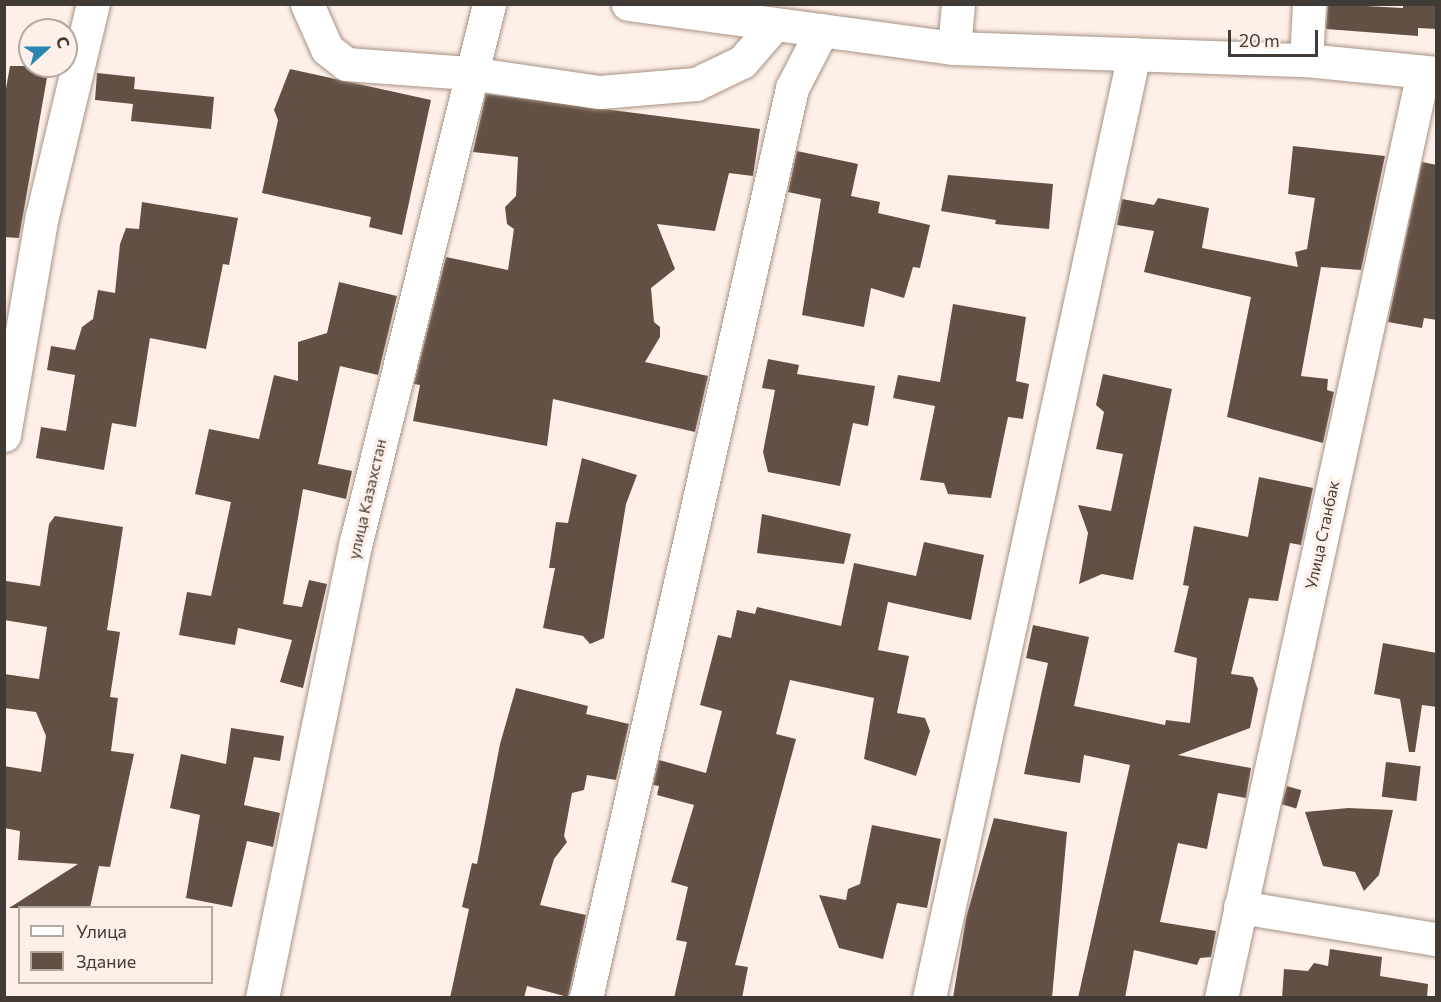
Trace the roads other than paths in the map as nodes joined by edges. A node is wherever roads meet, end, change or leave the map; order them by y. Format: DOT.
graph roads {
  1 [pos="93,4"];
  2 [pos="307,4"];
  3 [pos="489,4"];
  4 [pos="628,4"];
  5 [pos="958,4"];
  6 [pos="1310,4"];
  7 [pos="775,24"];
  8 [pos="822,30"];
  9 [pos="954,48"];
  10 [pos="1134,54"];
  11 [pos="1306,60"];
  12 [pos="1430,72"];
  13 [pos="469,73"];
  14 [pos="4,435"];
  15 [pos="1240,907"];
  16 [pos="1437,939"];
  17 [pos="262,998"];
  18 [pos="586,998"];
  19 [pos="929,998"];
  20 [pos="1221,998"];
  1 -- 14 [label="street"];
  2 -- 13 [label="street"];
  3 -- 13 [label="street, улица Казахстан"];
  4 -- 7 [label="street"];
  5 -- 9 [label="street"];
  6 -- 11 [label="street"];
  7 -- 8 [label="street"];
  7 -- 13 [label="street"];
  8 -- 9 [label="street"];
  8 -- 18 [label="street"];
  9 -- 10 [label="street"];
  10 -- 11 [label="street"];
  10 -- 19 [label="street"];
  11 -- 12 [label="street"];
  12 -- 15 [label="street, Улица Станбак"];
  13 -- 17 [label="street, улица Казахстан"];
  15 -- 16 [label="street"];
  15 -- 20 [label="street, Улица Станбак"];
}
